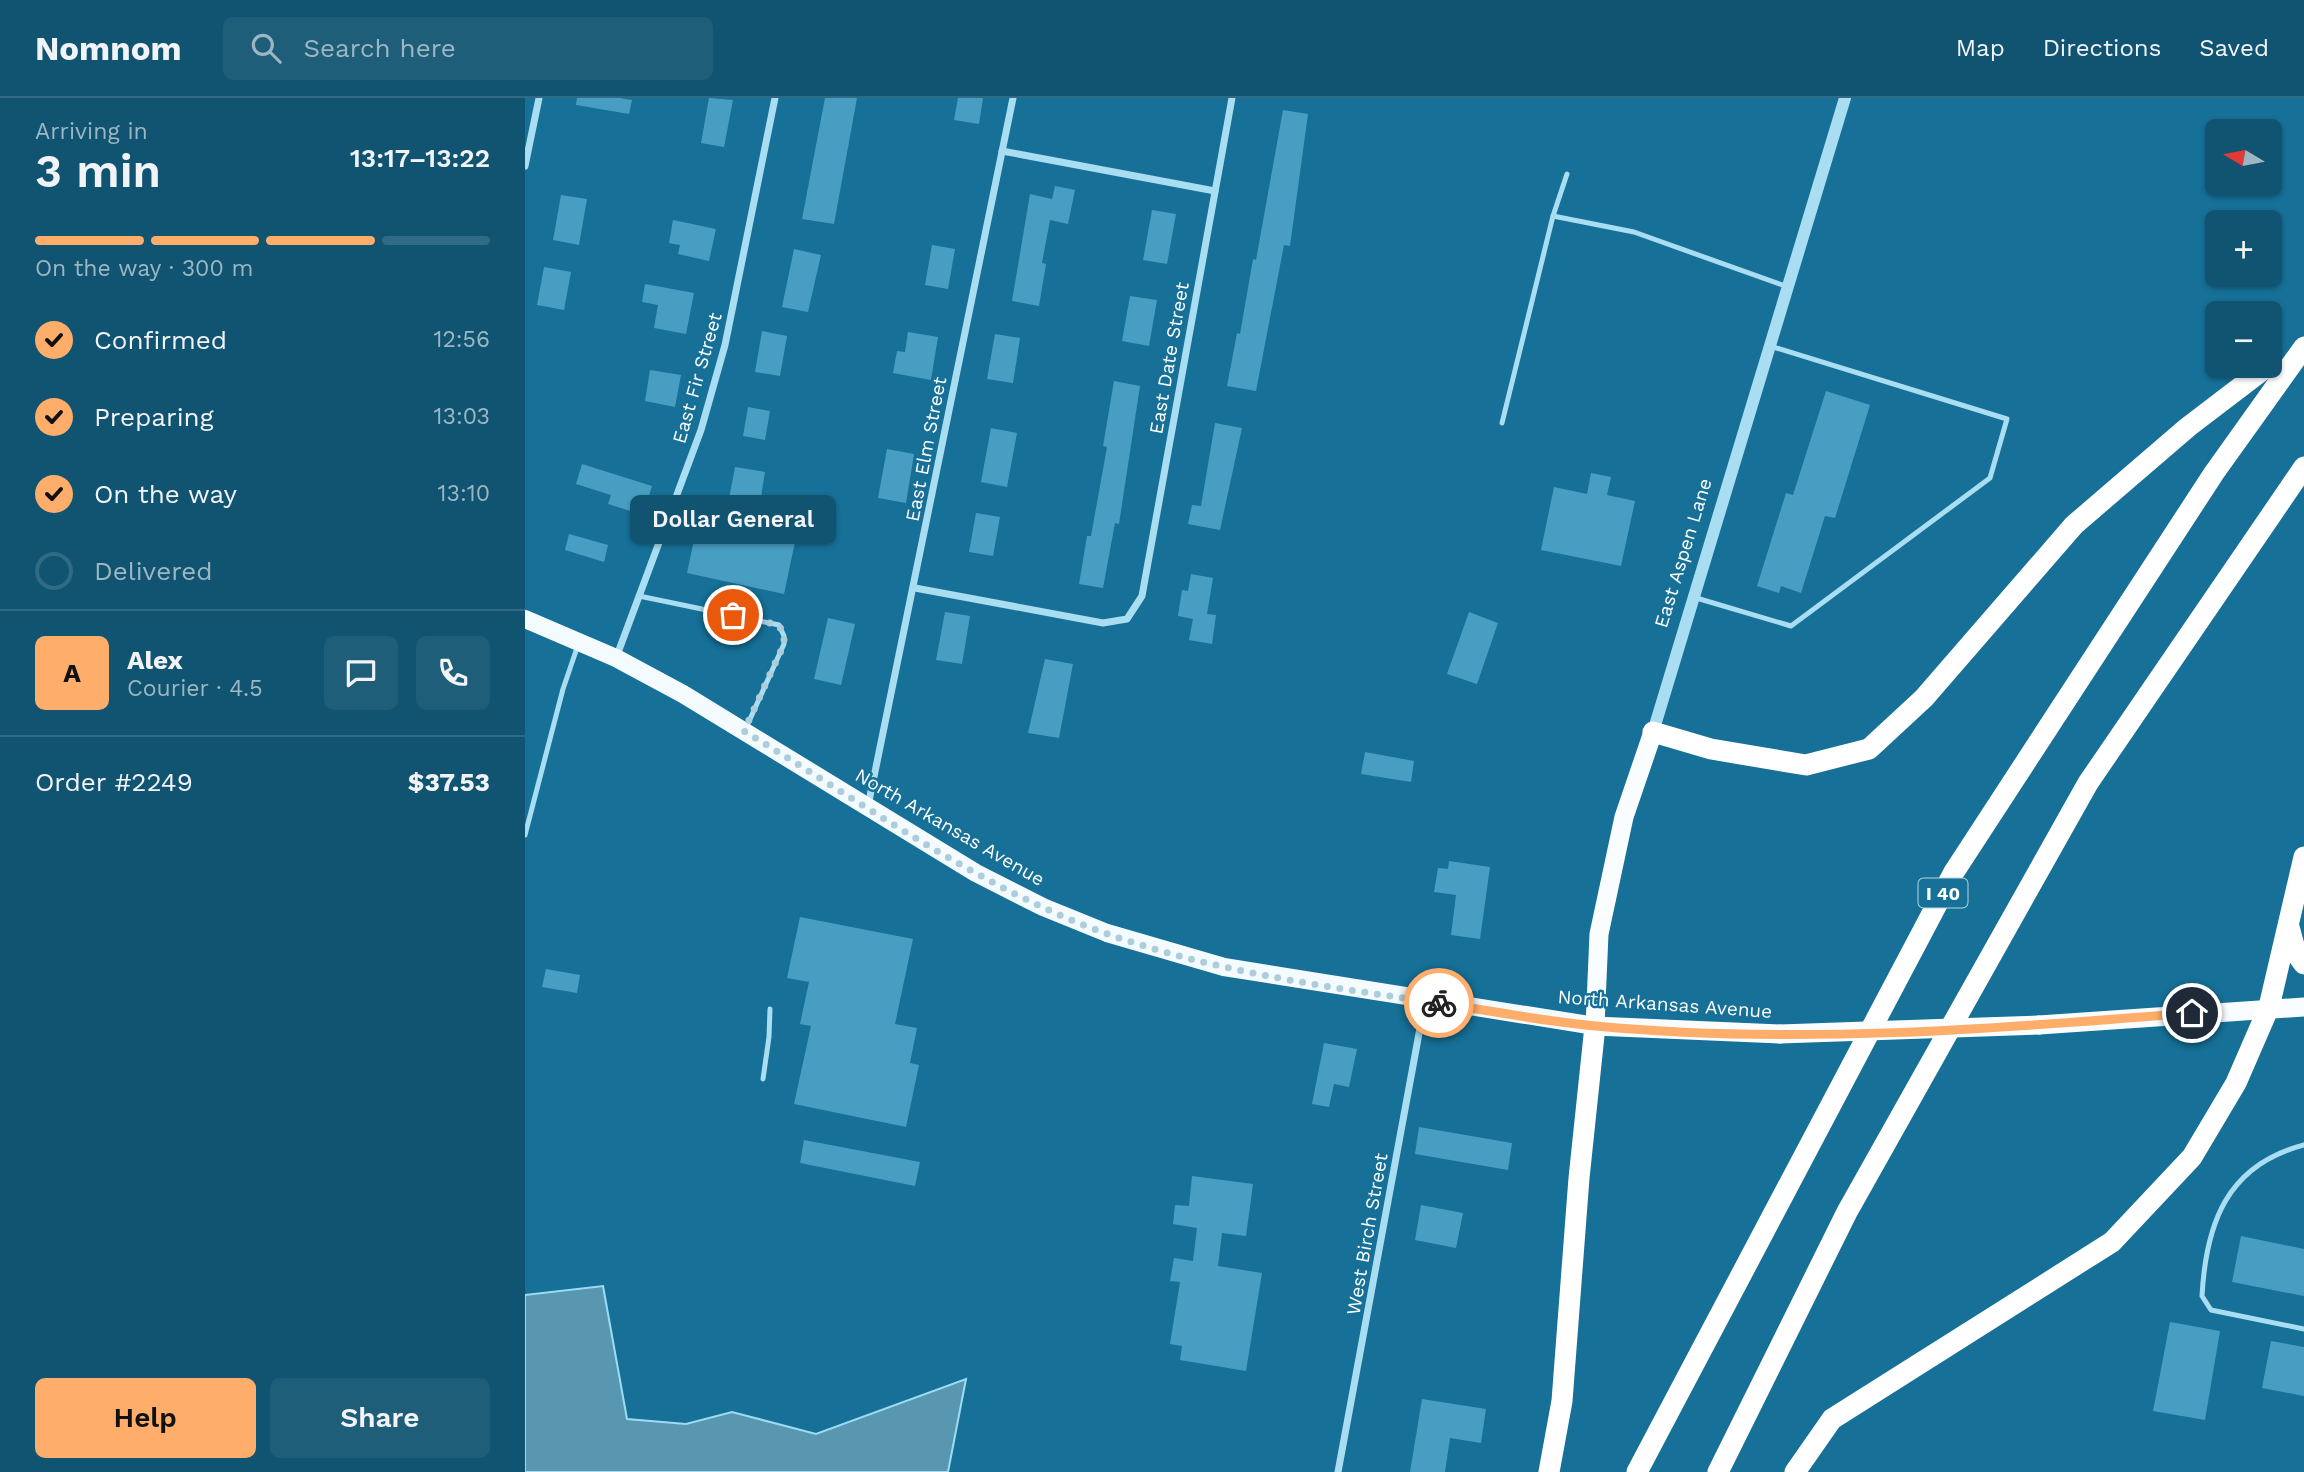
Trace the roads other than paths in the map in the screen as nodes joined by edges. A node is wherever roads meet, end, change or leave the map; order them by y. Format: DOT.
graph roads {
  1 [pos="539,98"];
  2 [pos="775,98"];
  3 [pos="1013,98"];
  4 [pos="1233,98"];
  5 [pos="1845,98"];
  6 [pos="527,151"];
  7 [pos="1002,151"];
  8 [pos="525,166"];
  9 [pos="1567,174"];
  10 [pos="1215,191"];
  11 [pos="1553,216"];
  12 [pos="1788,287"];
  13 [pos="2304,338"];
  14 [pos="1769,345"];
  15 [pos="2304,347"];
  16 [pos="2282,355"];
  17 [pos="2252,378"];
  18 [pos="1502,424"];
  19 [pos="2304,467"];
  20 [pos="915,588"];
  21 [pos="639,596"];
  22 [pos="1693,597"];
  23 [pos="525,619"];
  24 [pos="579,642"];
  25 [pos="616,658"];
  26 [pos="744,731"];
  27 [pos="1653,732"];
  28 [pos="868,806"];
  29 [pos="525,835"];
  30 [pos="2304,857"];
  31 [pos="2288,924"];
  32 [pos="2304,964"];
  33 [pos="1425,1001"];
  34 [pos="2269,1007"];
  35 [pos="2304,1007"];
  36 [pos="769,1009"];
  37 [pos="1595,1026"];
  38 [pos="763,1079"];
  39 [pos="2304,1145"];
  40 [pos="2304,1329"];
  41 [pos="1338,1472"];
  42 [pos="1549,1472"];
  43 [pos="1637,1472"];
  44 [pos="1718,1472"];
  45 [pos="1795,1472"];
  1 -- 6 [label="street"];
  2 -- 21 [label="street, East Fir Street"];
  3 -- 7 [label="street, East Elm Street"];
  4 -- 10 [label="street, East Date Street"];
  5 -- 12 [label="street, East Aspen Lane"];
  6 -- 8 [label="street"];
  7 -- 10 [label="street"];
  7 -- 20 [label="street, East Elm Street"];
  9 -- 11 [label="lane"];
  10 -- 20 [label="street, East Date Street"];
  11 -- 12 [label="lane"];
  11 -- 18 [label="lane"];
  12 -- 14 [label="street, East Aspen Lane"];
  13 -- 16 [label="highway"];
  14 -- 22 [label="street, East Aspen Lane"];
  14 -- 22 [label="lane"];
  15 -- 43 [label="highway, I 40"];
  17 -- 27 [label="highway"];
  19 -- 44 [label="highway"];
  20 -- 28 [label="street, East Elm Street"];
  21 -- 25 [label="street, East Fir Street"];
  21 -- 26 [label="lane"];
  22 -- 27 [label="street, East Aspen Lane"];
  23 -- 24 [label="main road, North Arkansas Avenue"];
  24 -- 25 [label="main road, North Arkansas Avenue"];
  24 -- 29 [label="lane"];
  25 -- 26 [label="main road, North Arkansas Avenue"];
  26 -- 28 [label="main road, North Arkansas Avenue"];
  27 -- 37 [label="highway, East Aspen Lane"];
  28 -- 33 [label="main road, North Arkansas Avenue"];
  30 -- 31 [label="highway"];
  31 -- 32 [label="highway"];
  31 -- 34 [label="highway"];
  33 -- 37 [label="main road, North Arkansas Avenue"];
  33 -- 41 [label="street, West Birch Street"];
  34 -- 35 [label="highway, North Arkansas Avenue"];
  34 -- 37 [label="highway, North Arkansas Avenue, bridge"];
  34 -- 45 [label="highway"];
  36 -- 38 [label="lane"];
  37 -- 42 [label="highway"];
  39 -- 40 [label="lane"];
}
